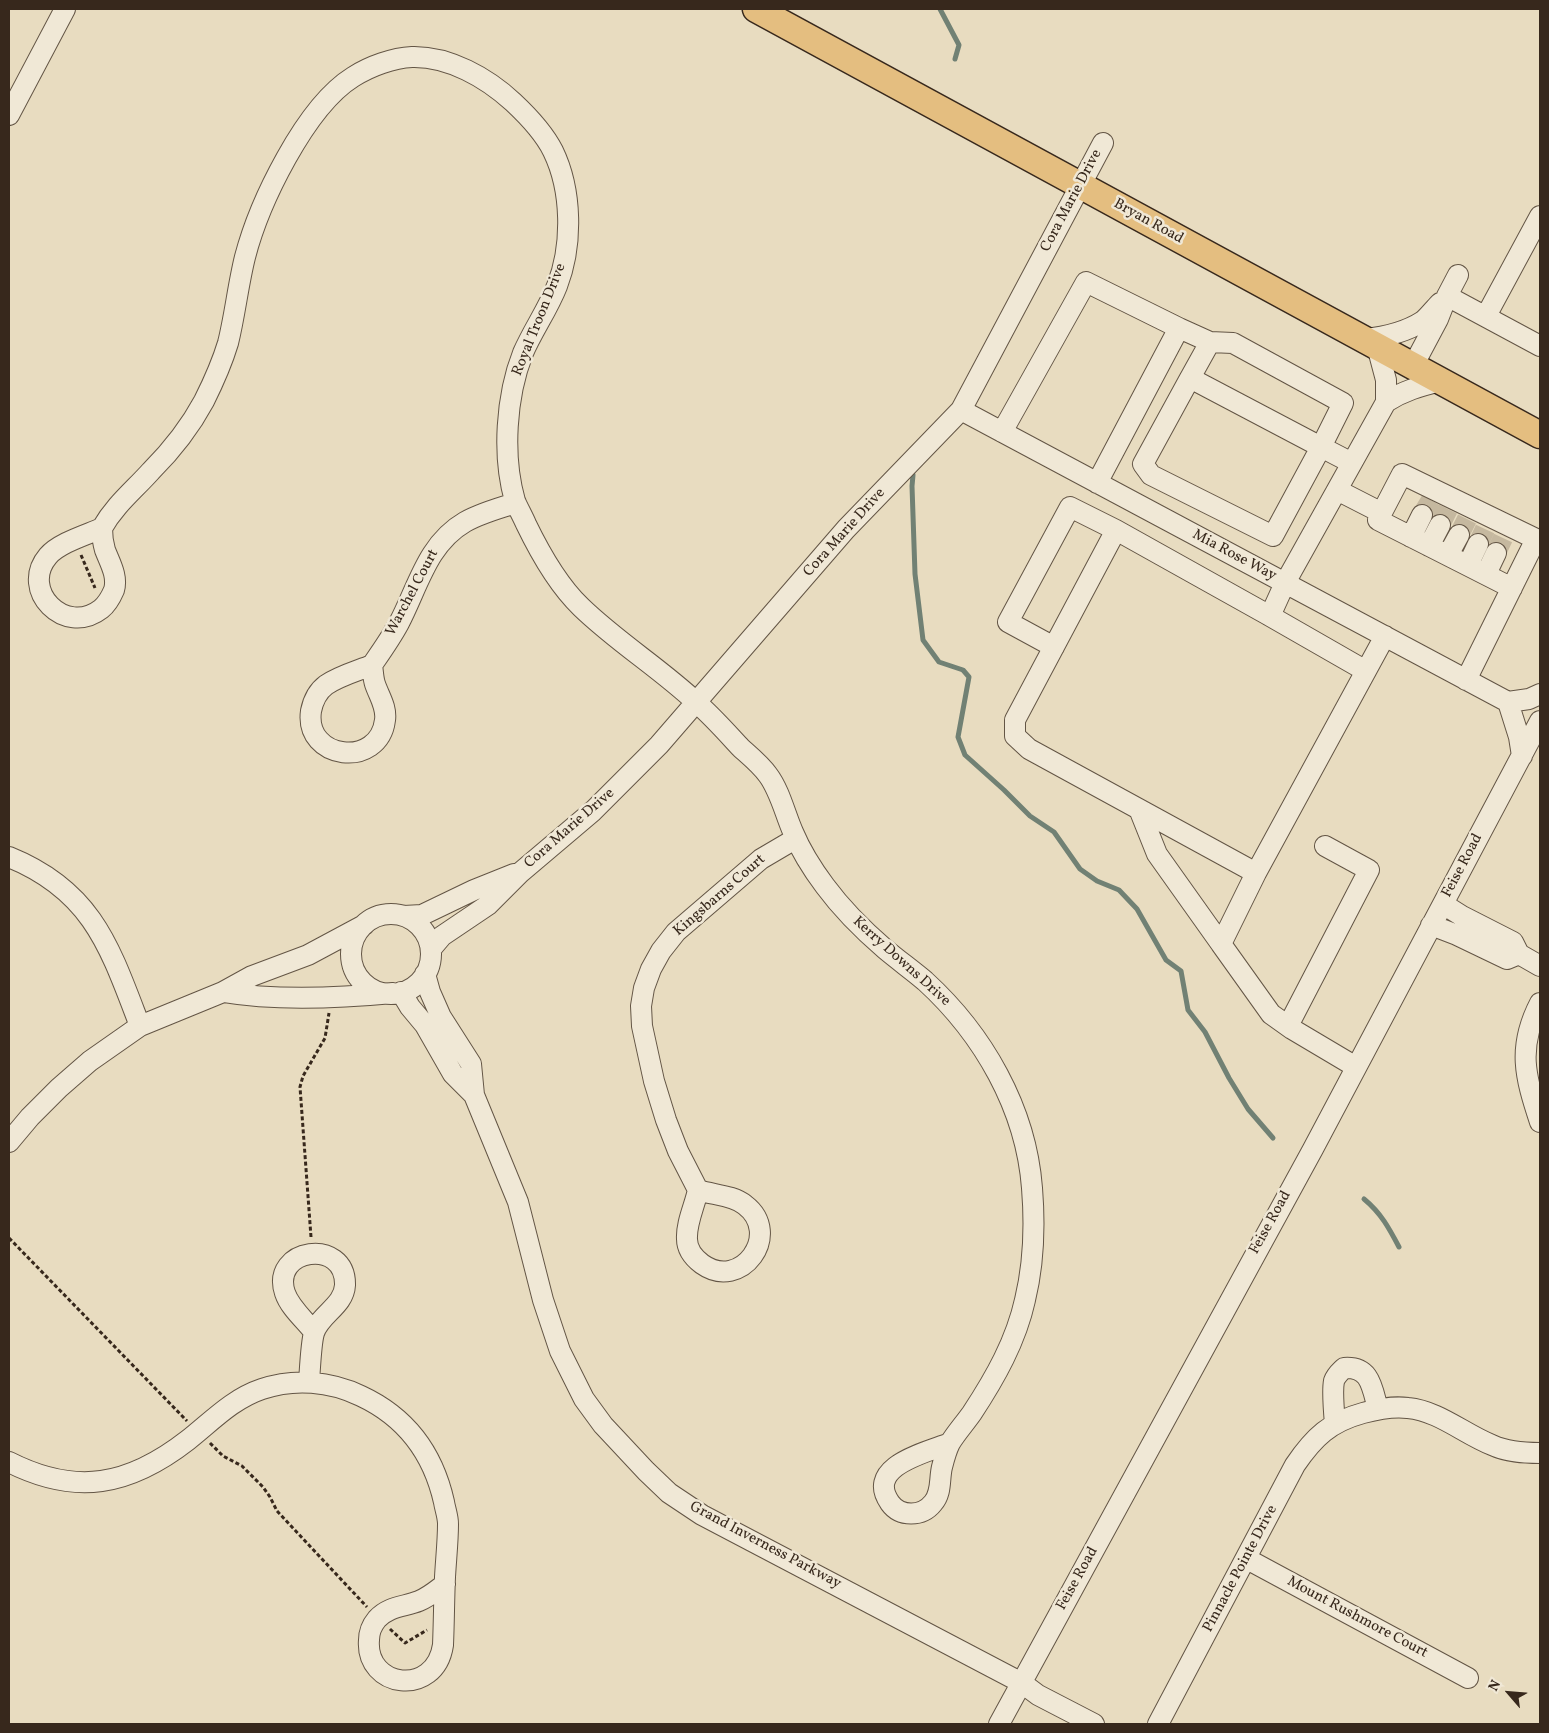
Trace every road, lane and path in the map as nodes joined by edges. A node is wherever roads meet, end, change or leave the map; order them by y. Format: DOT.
graph roads {
  1 [pos="65,9"];
  2 [pos="756,9"];
  3 [pos="9,115"];
  4 [pos="1102,144"];
  5 [pos="1081,185"];
  6 [pos="1540,216"];
  7 [pos="1458,275"];
  8 [pos="1446,296"];
  9 [pos="1486,316"];
  10 [pos="1179,328"];
  11 [pos="1210,342"];
  12 [pos="1371,342"];
  13 [pos="1540,346"];
  14 [pos="1413,366"];
  15 [pos="1190,378"];
  16 [pos="1440,381"];
  17 [pos="1386,402"];
  18 [pos="961,410"];
  19 [pos="1002,432"];
  20 [pos="1540,434"];
  21 [pos="1319,450"];
  22 [pos="1352,463"];
  23 [pos="1098,483"];
  24 [pos="1337,490"];
  25 [pos="516,503"];
  26 [pos="1438,506"];
  27 [pos="1382,513"];
  28 [pos="1466,521"];
  29 [pos="102,528"];
  30 [pos="1116,530"];
  31 [pos="1494,535"];
  32 [pos="76,540"];
  33 [pos="1420,541"];
  34 [pos="1448,555"];
  35 [pos="1477,569"];
  36 [pos="1285,583"];
  37 [pos="1512,588"];
  38 [pos="102,608"];
  39 [pos="1270,616"];
  40 [pos="1385,636"];
  41 [pos="1054,647"];
  42 [pos="372,665"];
  43 [pos="1366,671"];
  44 [pos="1466,680"];
  45 [pos="1540,694"];
  46 [pos="696,702"];
  47 [pos="1508,702"];
  48 [pos="1540,721"];
  49 [pos="1522,756"];
  50 [pos="1139,809"];
  51 [pos="795,838"];
  52 [pos="1325,846"];
  53 [pos="9,857"];
  54 [pos="521,872"];
  55 [pos="1256,873"];
  56 [pos="1443,904"];
  57 [pos="404,916"];
  58 [pos="364,925"];
  59 [pos="1431,925"];
  60 [pos="1222,944"];
  61 [pos="431,949"];
  62 [pos="1519,954"];
  63 [pos="1540,966"];
  64 [pos="425,974"];
  65 [pos="223,992"];
  66 [pos="397,993"];
  67 [pos="1540,1003"];
  68 [pos="328,1004"];
  69 [pos="140,1026"];
  70 [pos="1288,1026"];
  71 [pos="1356,1067"];
  72 [pos="474,1095"];
  73 [pos="1540,1122"];
  74 [pos="9,1142"];
  75 [pos="698,1190"];
  76 [pos="9,1238"];
  77 [pos="311,1243"];
  78 [pos="314,1332"];
  79 [pos="309,1382"];
  80 [pos="1378,1409"];
  81 [pos="189,1422"];
  82 [pos="1335,1424"];
  83 [pos="205,1438"];
  84 [pos="950,1443"];
  85 [pos="1540,1453"];
  86 [pos="9,1462"];
  87 [pos="1246,1559"];
  88 [pos="445,1584"];
  89 [pos="371,1611"];
  90 [pos="386,1626"];
  91 [pos="433,1627"];
  92 [pos="1468,1678"];
  93 [pos="1022,1683"];
  94 [pos="999,1724"];
  95 [pos="1094,1724"];
  96 [pos="1158,1724"];
  1 -- 3 [label="street"];
  2 -- 5 [label="main road, Bryan Road"];
  4 -- 5 [label="street, Cora Marie Drive"];
  5 -- 12 [label="main road, Bryan Road"];
  5 -- 18 [label="street, Cora Marie Drive"];
  6 -- 9 [label="street"];
  7 -- 8 [label="street"];
  8 -- 9 [label="street"];
  8 -- 12 [label="street"];
  8 -- 14 [label="street"];
  9 -- 13 [label="street"];
  10 -- 11 [label="street"];
  10 -- 19 [label="street"];
  10 -- 23 [label="street"];
  11 -- 15 [label="street"];
  11 -- 21 [label="street"];
  12 -- 14 [label="main road, Bryan Road"];
  12 -- 17 [label="street"];
  14 -- 16 [label="main road, Bryan Road"];
  15 -- 21 [label="street"];
  15 -- 21 [label="street"];
  16 -- 17 [label="street"];
  16 -- 20 [label="main road, Bryan Road"];
  17 -- 22 [label="street"];
  18 -- 19 [label="street, Mia Rose Way"];
  18 -- 46 [label="street, Cora Marie Drive"];
  19 -- 23 [label="street, Mia Rose Way"];
  21 -- 22 [label="street"];
  22 -- 24 [label="street"];
  23 -- 36 [label="street, Mia Rose Way"];
  24 -- 27 [label="street"];
  24 -- 36 [label="street"];
  25 -- 29 [label="street, Royal Troon Drive"];
  25 -- 42 [label="street, Warchel Court"];
  25 -- 46 [label="street, Royal Troon Drive"];
  26 -- 27 [label="street"];
  26 -- 28 [label="street"];
  26 -- 33 [label="street"];
  27 -- 33 [label="street"];
  28 -- 31 [label="street"];
  28 -- 34 [label="street"];
  29 -- 32 [label="street"];
  29 -- 38 [label="street"];
  30 -- 39 [label="street"];
  30 -- 41 [label="street"];
  30 -- 41 [label="street"];
  31 -- 35 [label="street"];
  31 -- 37 [label="street"];
  32 -- 38 [label="path"];
  32 -- 38 [label="street"];
  33 -- 34 [label="street"];
  34 -- 35 [label="street"];
  35 -- 37 [label="street"];
  36 -- 39 [label="street"];
  36 -- 40 [label="street, Mia Rose Way"];
  37 -- 44 [label="street"];
  39 -- 43 [label="street"];
  40 -- 43 [label="street"];
  40 -- 44 [label="street, Mia Rose Way"];
  41 -- 50 [label="street"];
  42 -- 42 [label="street"];
  43 -- 55 [label="street"];
  44 -- 47 [label="street, Mia Rose Way"];
  45 -- 47 [label="street"];
  46 -- 51 [label="street, Kerry Downs Drive"];
  46 -- 54 [label="street, Cora Marie Drive"];
  47 -- 49 [label="street"];
  48 -- 49 [label="street, Feise Road"];
  49 -- 56 [label="street, Feise Road"];
  50 -- 55 [label="street"];
  50 -- 60 [label="street"];
  51 -- 75 [label="street, Kingsbarns Court"];
  51 -- 84 [label="street, Kerry Downs Drive"];
  52 -- 70 [label="street"];
  53 -- 69 [label="street"];
  54 -- 57 [label="street, Cora Marie Drive"];
  54 -- 61 [label="street, Cora Marie Drive"];
  55 -- 60 [label="street"];
  56 -- 59 [label="street, Feise Road"];
  56 -- 62 [label="street"];
  57 -- 58 [label="street"];
  57 -- 61 [label="street"];
  58 -- 65 [label="street"];
  58 -- 66 [label="street"];
  59 -- 62 [label="street"];
  59 -- 71 [label="street, Feise Road"];
  60 -- 70 [label="street"];
  61 -- 64 [label="street"];
  62 -- 63 [label="street"];
  64 -- 66 [label="street"];
  64 -- 72 [label="street, Grand Inverness Parkway"];
  65 -- 66 [label="street"];
  65 -- 69 [label="street"];
  66 -- 72 [label="street, Grand Inverness Parkway"];
  67 -- 73 [label="street"];
  68 -- 77 [label="path"];
  69 -- 74 [label="street"];
  70 -- 71 [label="street"];
  71 -- 93 [label="street, Feise Road"];
  72 -- 93 [label="street, Grand Inverness Parkway"];
  76 -- 81 [label="path"];
  78 -- 79 [label="street"];
  79 -- 86 [label="street"];
  79 -- 88 [label="street"];
  80 -- 82 [label="street, Pinnacle Pointe Drive"];
  80 -- 82 [label="street"];
  80 -- 85 [label="street, Pinnacle Pointe Drive"];
  82 -- 87 [label="street, Pinnacle Pointe Drive"];
  83 -- 89 [label="path"];
  87 -- 92 [label="street, Mount Rushmore Court"];
  87 -- 96 [label="street, Pinnacle Pointe Drive"];
  88 -- 88 [label="street"];
  90 -- 91 [label="path"];
  93 -- 94 [label="street, Feise Road"];
  93 -- 95 [label="street, Grand Inverness Parkway"];
}
